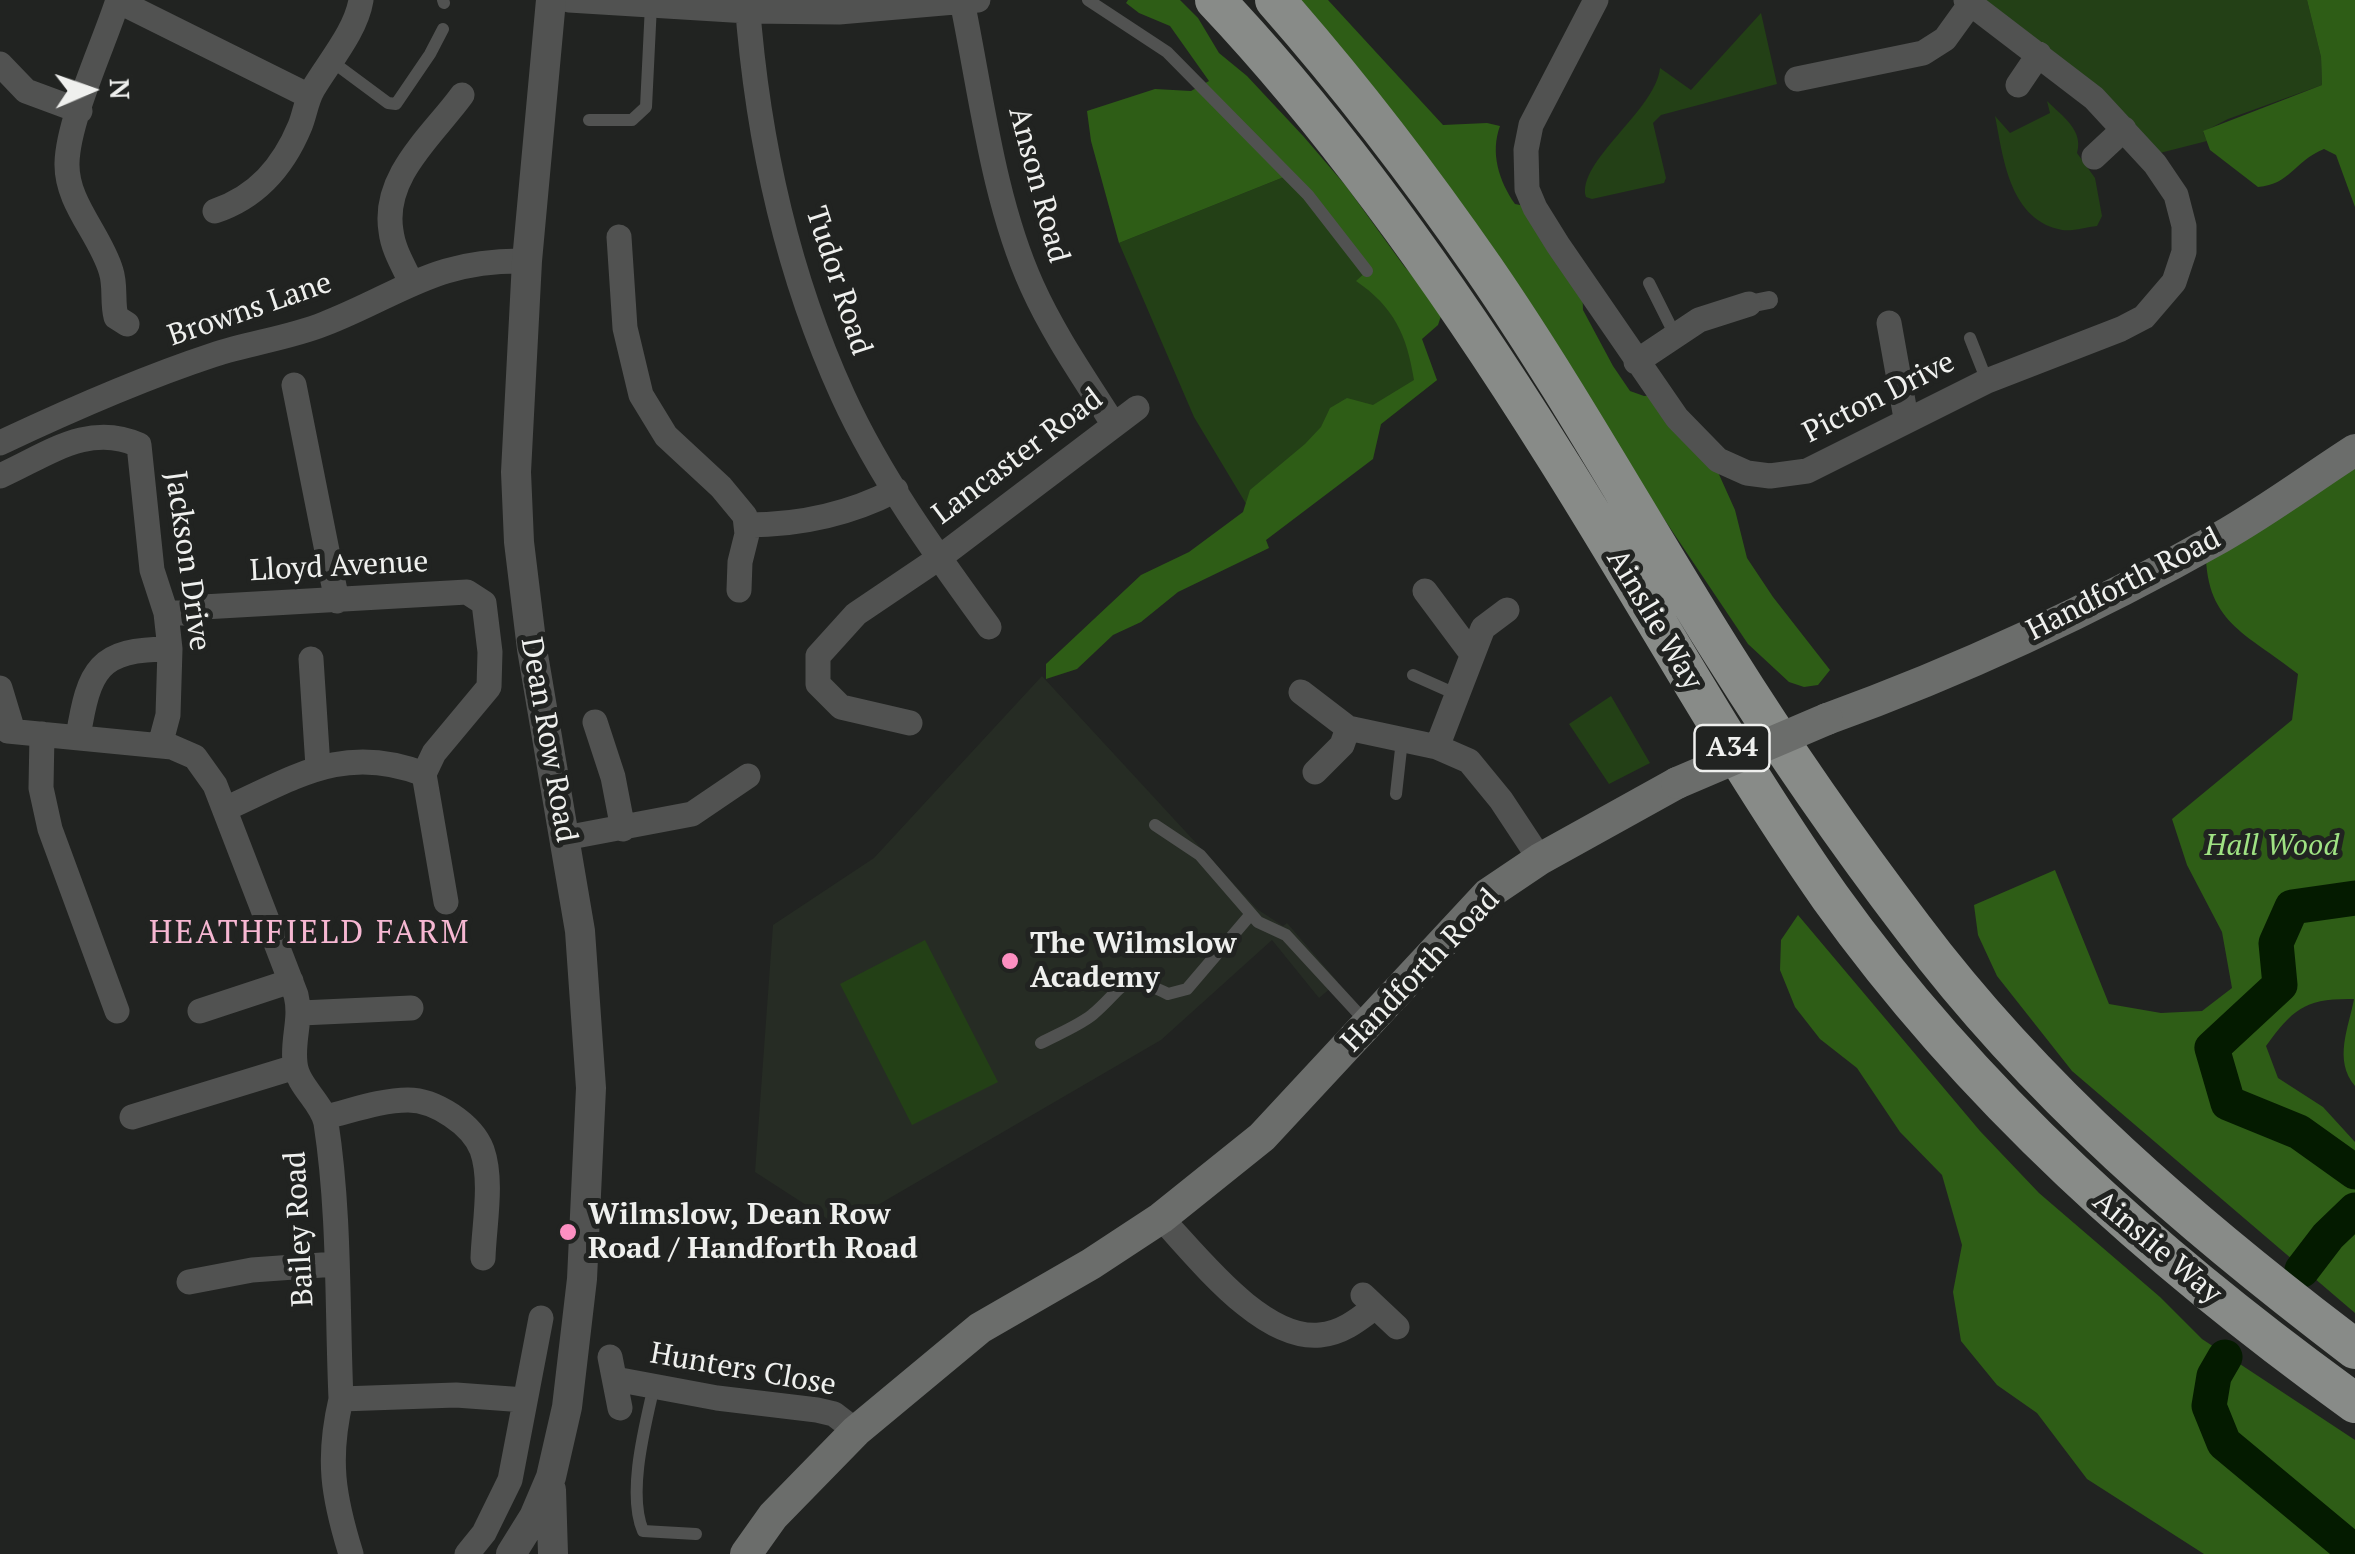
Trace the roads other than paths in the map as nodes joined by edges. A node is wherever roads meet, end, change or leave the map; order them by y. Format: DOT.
graph roads {
  1 [pos="118,0"];
  2 [pos="361,0"];
  3 [pos="551,0"];
  4 [pos="569,0"];
  5 [pos="978,0"];
  6 [pos="1088,0"];
  7 [pos="1215,0"];
  8 [pos="1275,0"];
  9 [pos="1596,0"];
  10 [pos="962,1"];
  11 [pos="1968,2"];
  12 [pos="651,6"];
  13 [pos="747,6"];
  14 [pos="443,29"];
  15 [pos="2039,54"];
  16 [pos="330,60"];
  17 [pos="0,64"];
  18 [pos="1793,80"];
  19 [pos="2018,85"];
  20 [pos="462,95"];
  21 [pos="309,96"];
  22 [pos="80,111"];
  23 [pos="588,120"];
  24 [pos="2124,129"];
  25 [pos="2092,160"];
  26 [pos="215,211"];
  27 [pos="619,237"];
  28 [pos="527,261"];
  29 [pos="1367,271"];
  30 [pos="411,282"];
  31 [pos="1649,284"];
  32 [pos="1759,302"];
  33 [pos="1888,316"];
  34 [pos="127,324"];
  35 [pos="1675,335"];
  36 [pos="1970,338"];
  37 [pos="1636,362"];
  38 [pos="1987,380"];
  39 [pos="294,385"];
  40 [pos="1137,408"];
  41 [pos="1906,418"];
  42 [pos="1114,425"];
  43 [pos="0,442"];
  44 [pos="2355,450"];
  45 [pos="0,476"];
  46 [pos="896,490"];
  47 [pos="747,525"];
  48 [pos="939,558"];
  49 [pos="738,590"];
  50 [pos="1426,590"];
  51 [pos="338,601"];
  52 [pos="1507,610"];
  53 [pos="166,613"];
  54 [pos="989,627"];
  55 [pos="170,649"];
  56 [pos="1472,654"];
  57 [pos="311,659"];
  58 [pos="1412,675"];
  59 [pos="0,688"];
  60 [pos="1301,692"];
  61 [pos="1458,694"];
  62 [pos="595,722"];
  63 [pos="910,723"];
  64 [pos="1348,728"];
  65 [pos="42,734"];
  66 [pos="78,736"];
  67 [pos="1402,740"];
  68 [pos="160,745"];
  69 [pos="1437,747"];
  70 [pos="318,767"];
  71 [pos="1315,772"];
  72 [pos="424,774"];
  73 [pos="748,776"];
  74 [pos="1396,794"];
  75 [pos="224,809"];
  76 [pos="1155,825"];
  77 [pos="623,829"];
  78 [pos="565,838"];
  79 [pos="1540,859"];
  80 [pos="446,902"];
  81 [pos="1252,914"];
  82 [pos="291,981"];
  83 [pos="412,1008"];
  84 [pos="117,1011"];
  85 [pos="200,1011"];
  86 [pos="301,1014"];
  87 [pos="1368,1024"];
  88 [pos="1042,1043"];
  89 [pos="295,1067"];
  90 [pos="132,1117"];
  91 [pos="325,1117"];
  92 [pos="1161,1218"];
  93 [pos="482,1258"];
  94 [pos="336,1264"];
  95 [pos="189,1282"];
  96 [pos="542,1318"];
  97 [pos="1397,1326"];
  98 [pos="2355,1349"];
  99 [pos="654,1386"];
  100 [pos="341,1399"];
  101 [pos="525,1400"];
  102 [pos="2355,1403"];
  103 [pos="620,1408"];
  104 [pos="856,1431"];
  105 [pos="551,1477"];
  106 [pos="696,1534"];
  107 [pos="351,1554"];
  108 [pos="467,1554"];
  109 [pos="512,1554"];
  110 [pos="553,1554"];
  111 [pos="746,1554"];
  1 -- 21 [label="street"];
  1 -- 22 [label="street"];
  2 -- 16 [label="street"];
  3 -- 28 [label="street, Dean Row Road"];
  4 -- 12 [label="street"];
  5 -- 10 [label="street"];
  6 -- 29 [label="lane"];
  7 -- 102 [label="highway, Ainslie Way / A34"];
  8 -- 98 [label="highway, Ainslie Way / A34"];
  9 -- 37 [label="street, Picton Drive"];
  10 -- 13 [label="street"];
  10 -- 42 [label="street, Anson Road"];
  11 -- 15 [label="street, Picton Drive"];
  11 -- 18 [label="street"];
  12 -- 13 [label="street"];
  12 -- 23 [label="lane"];
  13 -- 46 [label="street, Tudor Road"];
  14 -- 16 [label="lane"];
  15 -- 19 [label="street"];
  15 -- 24 [label="street, Picton Drive"];
  16 -- 21 [label="street"];
  17 -- 22 [label="street"];
  20 -- 30 [label="street"];
  21 -- 26 [label="street"];
  22 -- 34 [label="street"];
  24 -- 25 [label="street"];
  24 -- 38 [label="street, Picton Drive"];
  27 -- 47 [label="street"];
  28 -- 30 [label="street, Browns Lane"];
  28 -- 78 [label="street, Dean Row Road"];
  30 -- 43 [label="street, Browns Lane"];
  31 -- 35 [label="lane"];
  32 -- 35 [label="street"];
  33 -- 41 [label="street"];
  35 -- 37 [label="street"];
  36 -- 38 [label="lane"];
  37 -- 41 [label="street, Picton Drive"];
  38 -- 41 [label="street, Picton Drive"];
  39 -- 51 [label="street"];
  40 -- 42 [label="street, Lancaster Road"];
  42 -- 48 [label="street, Lancaster Road"];
  44 -- 79 [label="main road, Handforth Road, bridge"];
  45 -- 53 [label="street, Jackson Drive"];
  46 -- 47 [label="street"];
  46 -- 48 [label="street, Tudor Road"];
  47 -- 49 [label="street"];
  48 -- 54 [label="street, Tudor Road"];
  48 -- 63 [label="street"];
  50 -- 56 [label="street"];
  51 -- 53 [label="street, Lloyd Avenue"];
  51 -- 72 [label="street, Lloyd Avenue"];
  52 -- 56 [label="street"];
  53 -- 55 [label="street, Jackson Drive"];
  55 -- 66 [label="street"];
  55 -- 68 [label="street, Jackson Drive"];
  56 -- 61 [label="street"];
  57 -- 70 [label="street"];
  58 -- 61 [label="lane"];
  59 -- 65 [label="street"];
  60 -- 64 [label="street"];
  61 -- 69 [label="street"];
  62 -- 77 [label="street"];
  64 -- 67 [label="street"];
  64 -- 71 [label="street"];
  65 -- 66 [label="street"];
  65 -- 84 [label="street"];
  66 -- 68 [label="street"];
  67 -- 69 [label="street"];
  67 -- 74 [label="lane"];
  68 -- 75 [label="street"];
  69 -- 79 [label="street"];
  70 -- 72 [label="street"];
  70 -- 75 [label="street"];
  72 -- 80 [label="street"];
  73 -- 77 [label="street"];
  75 -- 82 [label="street"];
  76 -- 81 [label="lane"];
  77 -- 78 [label="street"];
  78 -- 105 [label="street, Dean Row Road"];
  79 -- 87 [label="main road, Handforth Road"];
  81 -- 87 [label="lane"];
  81 -- 88 [label="lane"];
  82 -- 85 [label="street"];
  82 -- 86 [label="street"];
  83 -- 86 [label="street"];
  86 -- 89 [label="street"];
  87 -- 92 [label="main road, Handforth Road"];
  89 -- 90 [label="street"];
  89 -- 91 [label="street, Bailey Road"];
  91 -- 93 [label="street"];
  91 -- 94 [label="street, Bailey Road"];
  92 -- 97 [label="street"];
  92 -- 104 [label="main road, Handforth Road"];
  94 -- 95 [label="street"];
  94 -- 100 [label="street, Bailey Road"];
  96 -- 101 [label="street"];
  99 -- 103 [label="street, Hunters Close"];
  99 -- 104 [label="street, Hunters Close"];
  99 -- 106 [label="lane"];
  100 -- 101 [label="street"];
  100 -- 107 [label="street, Bailey Road"];
  101 -- 108 [label="street"];
  104 -- 111 [label="main road, Handforth Road"];
  105 -- 109 [label="street, Dean Row Road"];
  105 -- 110 [label="street, Dean Row Road"];
}
